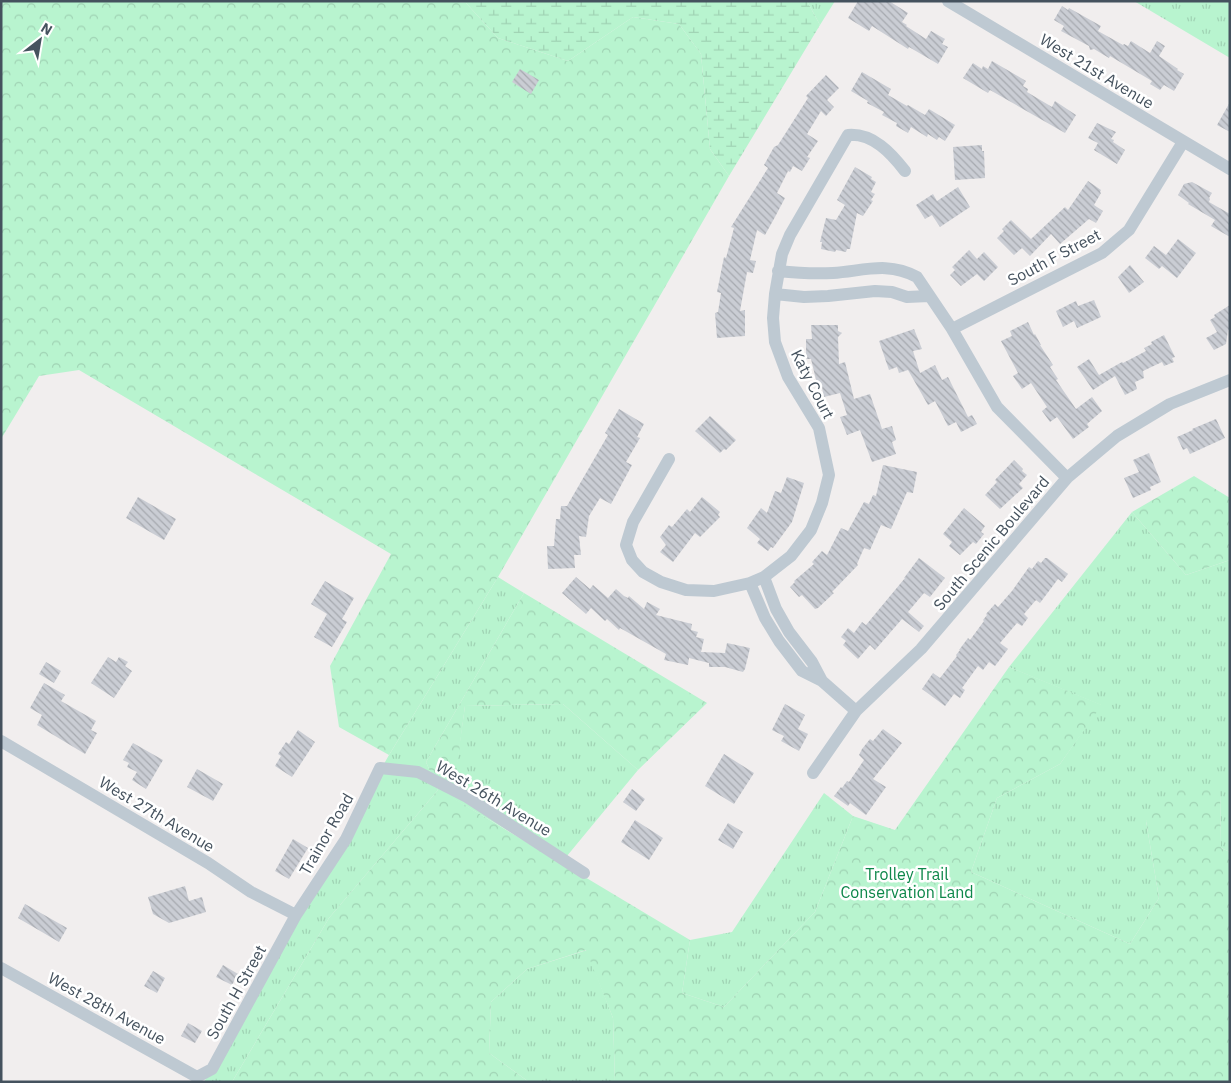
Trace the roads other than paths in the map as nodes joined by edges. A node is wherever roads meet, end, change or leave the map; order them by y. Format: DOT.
graph roads {
  1 [pos="948,1"];
  2 [pos="1183,142"];
  3 [pos="1230,169"];
  4 [pos="905,171"];
  5 [pos="778,271"];
  6 [pos="775,294"];
  7 [pos="929,296"];
  8 [pos="952,329"];
  9 [pos="1230,380"];
  10 [pos="669,459"];
  11 [pos="1067,478"];
  12 [pos="764,577"];
  13 [pos="750,583"];
  14 [pos="822,681"];
  15 [pos="856,711"];
  16 [pos="1,741"];
  17 [pos="380,768"];
  18 [pos="813,773"];
  19 [pos="584,873"];
  20 [pos="296,915"];
  21 [pos="1,968"];
  22 [pos="197,1077"];
  1 -- 2 [label="street, West 21st Avenue"];
  2 -- 3 [label="street, West 21st Avenue"];
  2 -- 8 [label="street, South F Street"];
  4 -- 5 [label="street, Katy Court"];
  5 -- 6 [label="street, Katy Court"];
  5 -- 7 [label="street"];
  6 -- 7 [label="street"];
  6 -- 12 [label="street, Katy Court"];
  7 -- 8 [label="street"];
  8 -- 11 [label="street"];
  9 -- 11 [label="street, South Scenic Boulevard"];
  10 -- 13 [label="street, Katy Court"];
  11 -- 15 [label="street, South Scenic Boulevard"];
  12 -- 13 [label="street, Katy Court"];
  12 -- 14 [label="street"];
  13 -- 14 [label="street"];
  14 -- 15 [label="street"];
  15 -- 18 [label="street, South Scenic Boulevard"];
  16 -- 20 [label="street, West 27th Avenue"];
  17 -- 19 [label="street, West 26th Avenue"];
  17 -- 20 [label="street, Trainor Road"];
  20 -- 22 [label="street, South H Street"];
  21 -- 22 [label="street, West 28th Avenue"];
}
